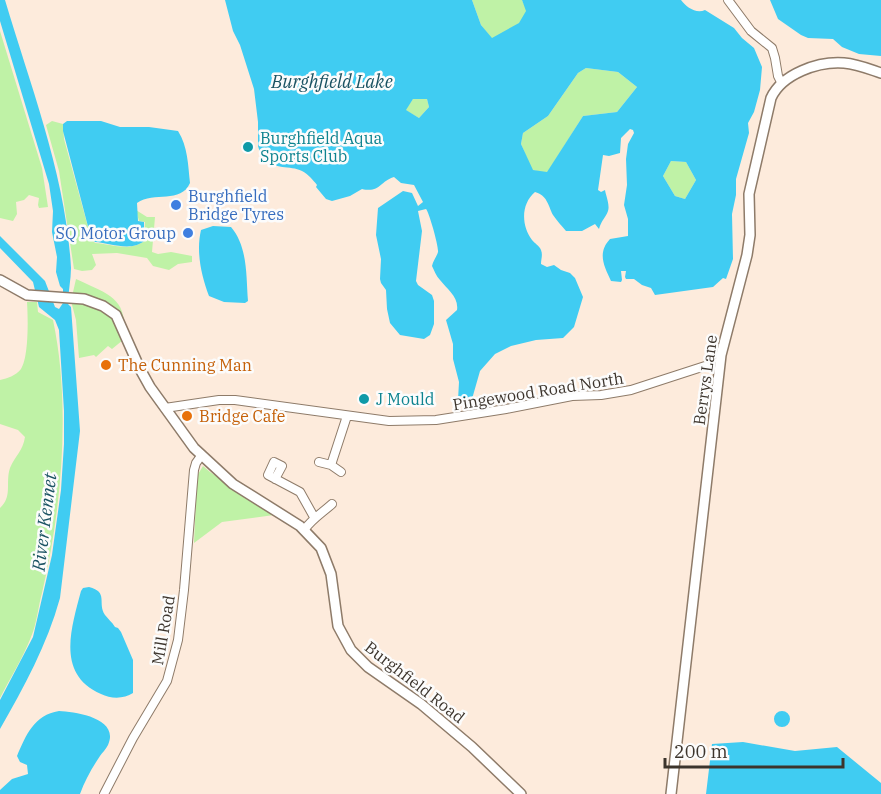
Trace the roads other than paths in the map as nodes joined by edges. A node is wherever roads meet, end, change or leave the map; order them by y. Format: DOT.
graph roads {
  1 [pos="728,0"];
  2 [pos="881,73"];
  3 [pos="781,82"];
  4 [pos="0,280"];
  5 [pos="702,369"];
  6 [pos="165,408"];
  7 [pos="347,416"];
  8 [pos="201,456"];
  9 [pos="319,462"];
  10 [pos="331,465"];
  11 [pos="341,472"];
  12 [pos="276,479"];
  13 [pos="332,504"];
  14 [pos="314,517"];
  15 [pos="304,530"];
  16 [pos="104,794"];
  17 [pos="521,794"];
  18 [pos="671,794"];
  1 -- 3 [label="street"];
  2 -- 3 [label="street"];
  3 -- 18 [label="street, Berrys Lane"];
  4 -- 6 [label="street, Burghfield Road"];
  5 -- 7 [label="street, Pingewood Road North"];
  6 -- 7 [label="street, Pingewood Road North"];
  6 -- 8 [label="street, Burghfield Road"];
  7 -- 10 [label="street"];
  8 -- 15 [label="street, Burghfield Road"];
  8 -- 16 [label="street, Mill Road"];
  9 -- 10 [label="street"];
  10 -- 11 [label="street"];
  12 -- 14 [label="street"];
  13 -- 14 [label="street"];
  14 -- 15 [label="street"];
  15 -- 17 [label="street, Burghfield Road"];
}
